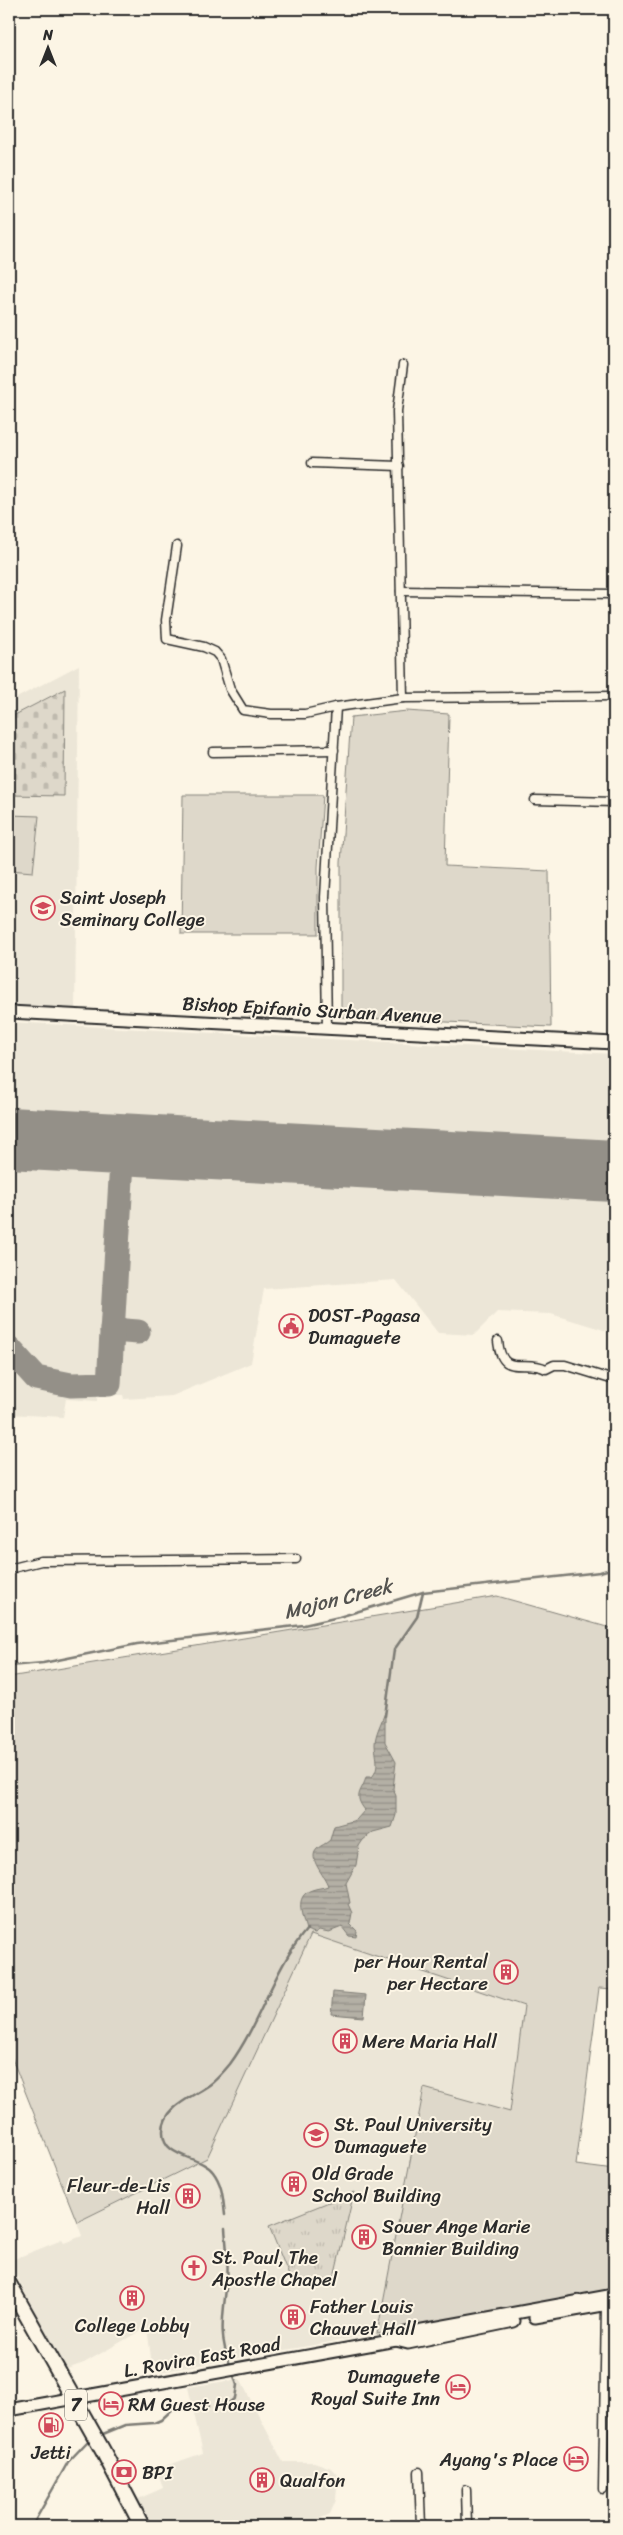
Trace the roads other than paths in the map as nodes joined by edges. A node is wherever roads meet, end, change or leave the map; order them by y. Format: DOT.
graph roads {
  1 [pos="403,365"];
  2 [pos="312,463"];
  3 [pos="399,466"];
  4 [pos="177,546"];
  5 [pos="401,591"];
  6 [pos="614,594"];
  7 [pos="614,696"];
  8 [pos="403,698"];
  9 [pos="336,707"];
  10 [pos="334,750"];
  11 [pos="213,752"];
  12 [pos="535,800"];
  13 [pos="614,802"];
  14 [pos="9,1012"];
  15 [pos="327,1028"];
  16 [pos="614,1043"];
  17 [pos="498,1342"];
  18 [pos="614,1380"];
  19 [pos="296,1559"];
  20 [pos="9,1569"];
  21 [pos="9,2284"];
  22 [pos="614,2295"];
  23 [pos="610,2304"];
  24 [pos="396,2340"];
  25 [pos="72,2398"];
  26 [pos="9,2410"];
  27 [pos="419,2472"];
  28 [pos="603,2489"];
  29 [pos="466,2490"];
  30 [pos="142,2526"];
  31 [pos="421,2526"];
  32 [pos="467,2526"];
  1 -- 3 [label="street"];
  2 -- 3 [label="street"];
  3 -- 5 [label="street"];
  4 -- 9 [label="street"];
  5 -- 6 [label="street"];
  5 -- 8 [label="street"];
  7 -- 8 [label="street"];
  8 -- 9 [label="street"];
  9 -- 10 [label="street"];
  10 -- 11 [label="street"];
  10 -- 15 [label="street"];
  12 -- 13 [label="street"];
  14 -- 15 [label="main road, Bishop Epifanio Surban Avenue"];
  15 -- 16 [label="main road, Bishop Epifanio Surban Avenue"];
  17 -- 18 [label="street"];
  19 -- 20 [label="street"];
  21 -- 25 [label="highway, 7"];
  22 -- 24 [label="main road, L. Rovira East Road"];
  23 -- 24 [label="main road, L. Rovira East Road"];
  23 -- 28 [label="street"];
  24 -- 25 [label="main road, L. Rovira East Road"];
  25 -- 26 [label="main road, L. Rovira East Road"];
  25 -- 30 [label="highway, 7"];
  27 -- 31 [label="street"];
  29 -- 32 [label="street"];
}
